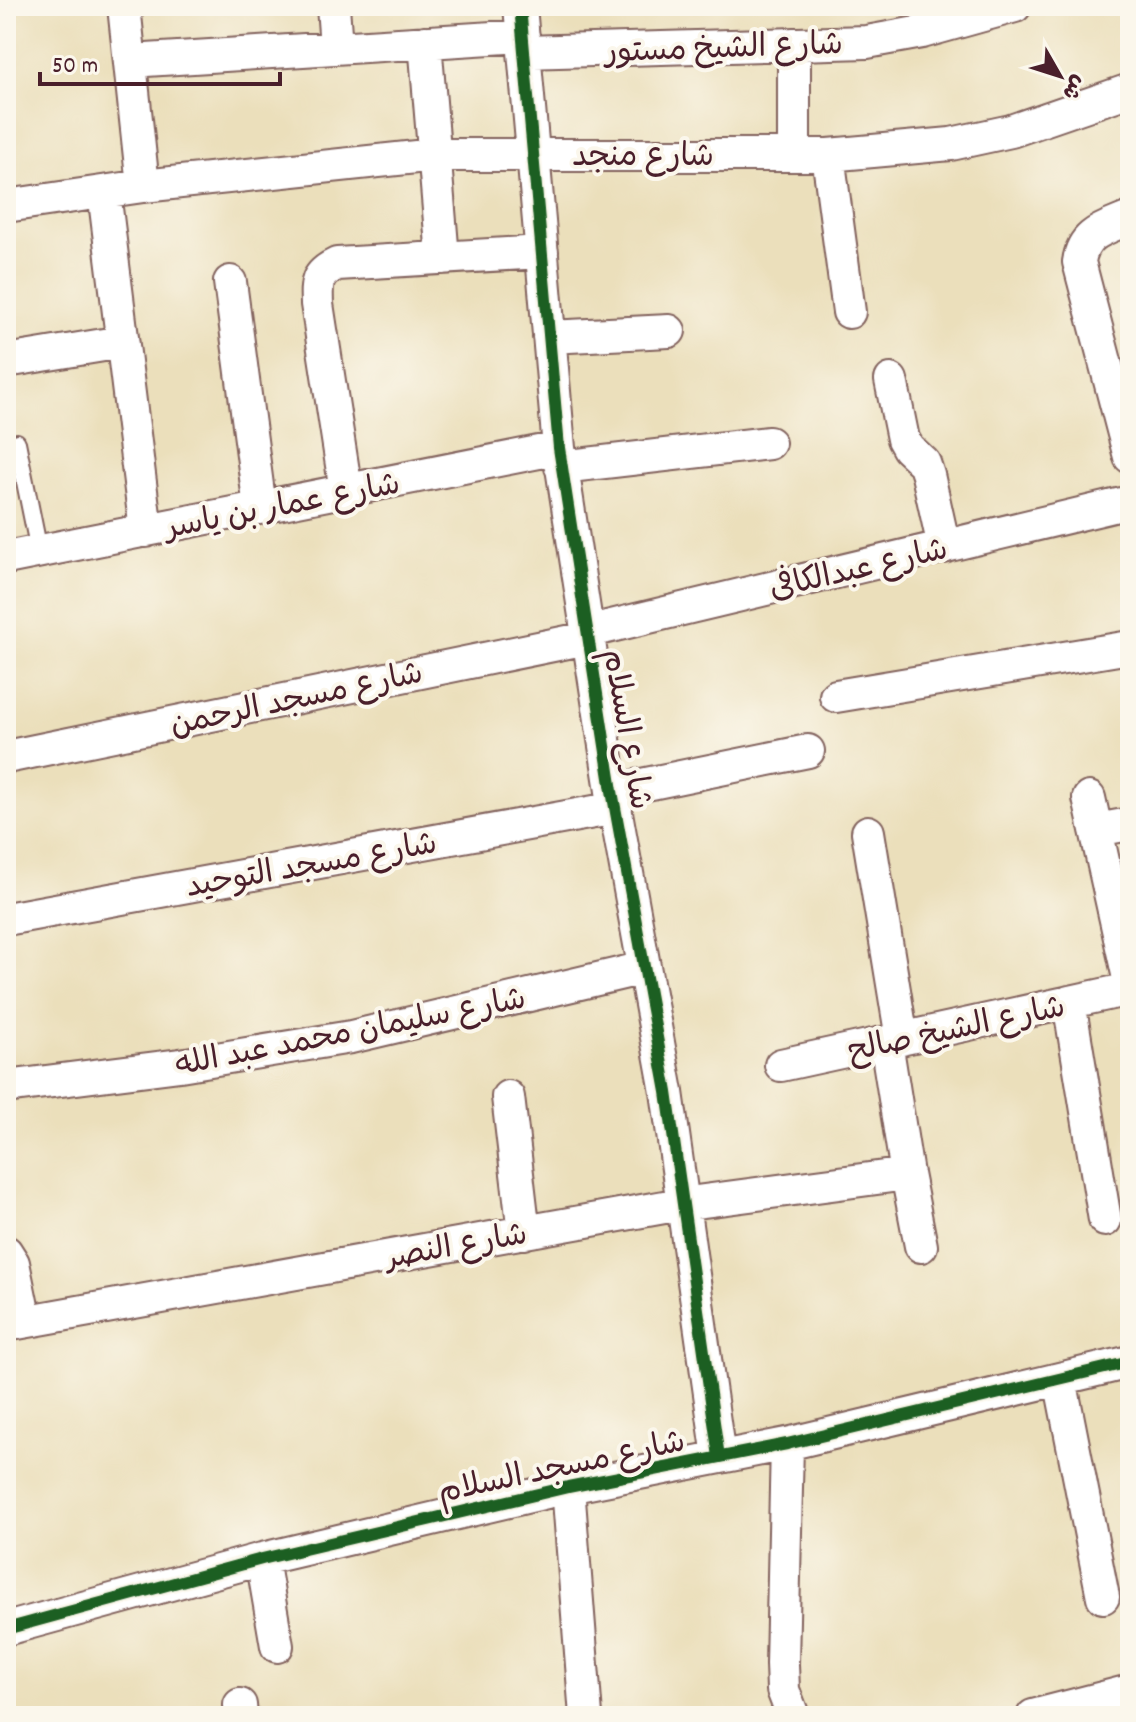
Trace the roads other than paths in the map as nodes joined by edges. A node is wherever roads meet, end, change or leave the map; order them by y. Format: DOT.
graph roads {
  1 [pos="124,6"];
  2 [pos="333,6"];
  3 [pos="1015,6"];
  4 [pos="522,31"];
  5 [pos="425,42"];
  6 [pos="794,44"];
  7 [pos="336,47"];
  8 [pos="130,61"];
  9 [pos="1130,90"];
  10 [pos="532,154"];
  11 [pos="435,155"];
  12 [pos="794,155"];
  13 [pos="828,155"];
  14 [pos="143,186"];
  15 [pos="104,192"];
  16 [pos="6,206"];
  17 [pos="1130,218"];
  18 [pos="542,252"];
  19 [pos="443,258"];
  20 [pos="230,282"];
  21 [pos="849,312"];
  22 [pos="669,331"];
  23 [pos="549,337"];
  24 [pos="122,342"];
  25 [pos="6,361"];
  26 [pos="891,380"];
  27 [pos="17,442"];
  28 [pos="769,443"];
  29 [pos="1130,457"];
  30 [pos="560,458"];
  31 [pos="346,491"];
  32 [pos="1130,502"];
  33 [pos="260,508"];
  34 [pos="146,531"];
  35 [pos="944,547"];
  36 [pos="39,551"];
  37 [pos="6,558"];
  38 [pos="587,635"];
  39 [pos="1130,647"];
  40 [pos="836,696"];
  41 [pos="808,751"];
  42 [pos="6,757"];
  43 [pos="1089,798"];
  44 [pos="614,800"];
  45 [pos="1130,824"];
  46 [pos="1096,830"];
  47 [pos="868,832"];
  48 [pos="6,919"];
  49 [pos="644,968"];
  50 [pos="1130,986"];
  51 [pos="1069,1002"];
  52 [pos="894,1040"];
  53 [pos="781,1065"];
  54 [pos="6,1087"];
  55 [pos="508,1097"];
  56 [pos="907,1174"];
  57 [pos="681,1204"];
  58 [pos="1105,1220"];
  59 [pos="524,1233"];
  60 [pos="921,1246"];
  61 [pos="6,1252"];
  62 [pos="16,1323"];
  63 [pos="1130,1362"];
  64 [pos="1060,1379"];
  65 [pos="787,1444"];
  66 [pos="719,1457"];
  67 [pos="568,1487"];
  68 [pos="262,1559"];
  69 [pos="1103,1597"];
  70 [pos="6,1629"];
  71 [pos="277,1646"];
  72 [pos="1130,1691"];
  73 [pos="586,1716"];
  74 [pos="793,1716"];
  75 [pos="1033,1716"];
  1 -- 8 [label="street"];
  2 -- 7 [label="street"];
  3 -- 6 [label="street, شارع الشيخ مستور"];
  4 -- 5 [label="street, شارع الشيخ مستور"];
  4 -- 6 [label="street, شارع الشيخ مستور"];
  4 -- 10 [label="street, شارع السلام"];
  5 -- 7 [label="street, شارع الشيخ مستور"];
  5 -- 11 [label="street"];
  6 -- 12 [label="street"];
  7 -- 8 [label="street, شارع الشيخ مستور"];
  8 -- 14 [label="street"];
  9 -- 13 [label="street, شارع منجد"];
  10 -- 11 [label="street, شارع منجد"];
  10 -- 12 [label="street, شارع منجد"];
  10 -- 18 [label="street, شارع السلام"];
  11 -- 14 [label="street, شارع منجد"];
  11 -- 19 [label="street"];
  12 -- 13 [label="street, شارع منجد"];
  13 -- 21 [label="street"];
  14 -- 15 [label="street, شارع منجد"];
  15 -- 16 [label="street, شارع منجد"];
  15 -- 24 [label="street"];
  17 -- 29 [label="street"];
  18 -- 19 [label="street"];
  18 -- 23 [label="street, شارع السلام"];
  19 -- 31 [label="street"];
  20 -- 33 [label="street"];
  22 -- 23 [label="street"];
  23 -- 30 [label="street, شارع السلام"];
  24 -- 25 [label="street"];
  24 -- 34 [label="street"];
  26 -- 35 [label="street"];
  27 -- 36 [label="lane"];
  28 -- 30 [label="street, شارع عمار بن ياسر"];
  30 -- 31 [label="street, شارع عمار بن ياسر"];
  30 -- 38 [label="street, شارع السلام"];
  31 -- 33 [label="street, شارع عمار بن ياسر"];
  32 -- 35 [label="street, شارع عبدالكافى"];
  33 -- 34 [label="street, شارع عمار بن ياسر"];
  34 -- 36 [label="street, شارع عمار بن ياسر"];
  35 -- 38 [label="street, شارع عبدالكافى"];
  36 -- 37 [label="street, شارع عمار بن ياسر"];
  38 -- 42 [label="street, شارع مسجد الرحمن"];
  38 -- 44 [label="street, شارع السلام"];
  39 -- 40 [label="street"];
  41 -- 44 [label="street, شارع مسجد التوحيد"];
  43 -- 46 [label="street"];
  44 -- 48 [label="street, شارع مسجد التوحيد"];
  44 -- 49 [label="street, شارع السلام"];
  45 -- 46 [label="street"];
  46 -- 50 [label="street"];
  47 -- 52 [label="street"];
  49 -- 54 [label="street, شارع سليمان محمد عبد الله"];
  49 -- 57 [label="street, شارع السلام"];
  50 -- 51 [label="street, شارع الشيخ صالح"];
  51 -- 52 [label="street, شارع الشيخ صالح"];
  51 -- 58 [label="street"];
  52 -- 53 [label="street, شارع الشيخ صالح"];
  52 -- 56 [label="street"];
  55 -- 59 [label="street"];
  56 -- 57 [label="street, شارع النصر"];
  56 -- 60 [label="street"];
  57 -- 59 [label="street, شارع النصر"];
  57 -- 66 [label="street, شارع السلام"];
  59 -- 62 [label="street, شارع النصر"];
  61 -- 62 [label="street"];
  63 -- 64 [label="street, شارع مسجد السلام"];
  64 -- 65 [label="street, شارع مسجد السلام"];
  64 -- 69 [label="street"];
  65 -- 66 [label="street, شارع مسجد السلام"];
  65 -- 74 [label="street"];
  66 -- 67 [label="street, شارع مسجد السلام"];
  67 -- 68 [label="street, شارع مسجد السلام"];
  67 -- 73 [label="street"];
  68 -- 70 [label="street, شارع مسجد السلام"];
  68 -- 71 [label="street"];
  72 -- 75 [label="street"];
}
